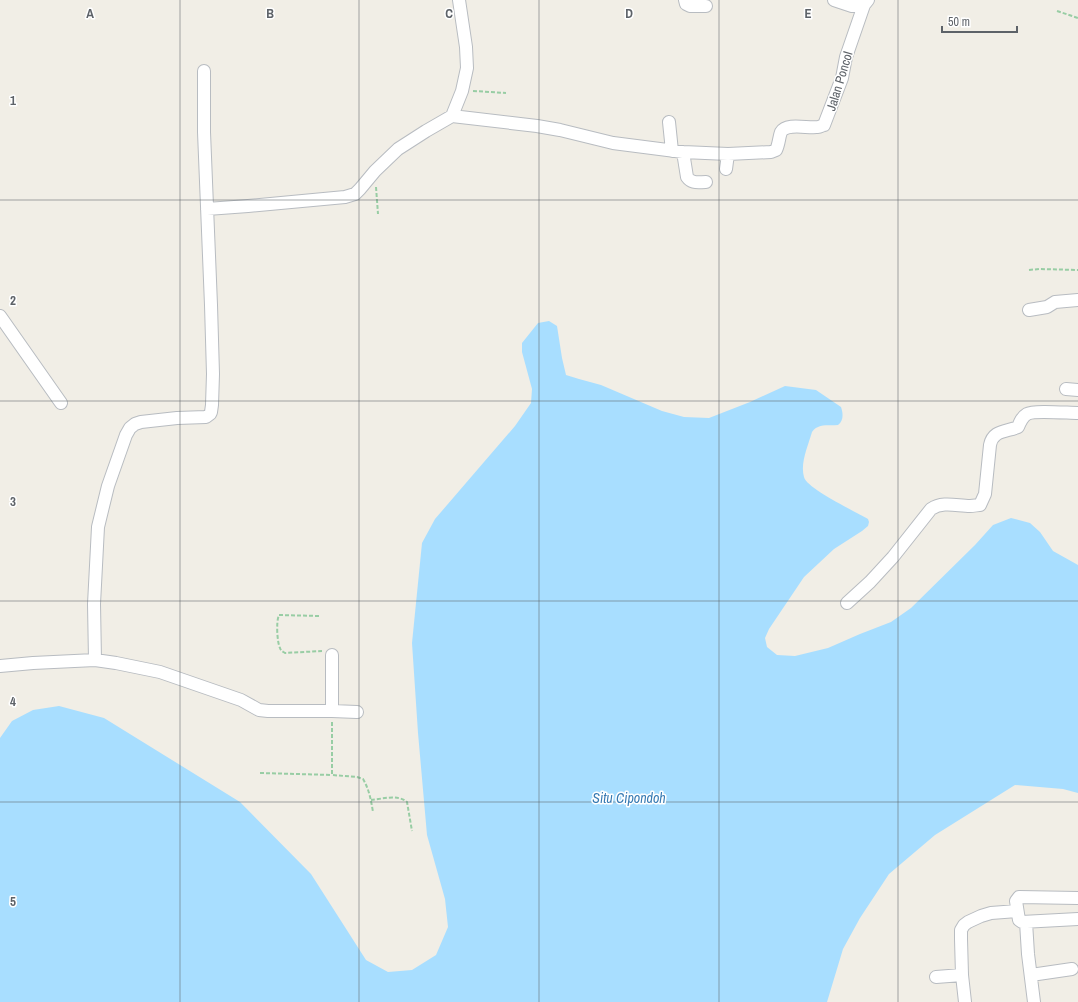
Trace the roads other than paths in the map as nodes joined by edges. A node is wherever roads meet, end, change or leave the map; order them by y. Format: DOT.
graph roads {
  1 [pos="459,0"];
  2 [pos="685,0"];
  3 [pos="834,0"];
  4 [pos="866,3"];
  5 [pos="706,6"];
  6 [pos="204,71"];
  7 [pos="452,116"];
  8 [pos="668,122"];
  9 [pos="677,152"];
  10 [pos="728,154"];
  11 [pos="726,169"];
  12 [pos="706,182"];
  13 [pos="207,208"];
  14 [pos="1078,300"];
  15 [pos="1029,310"];
  16 [pos="0,316"];
  17 [pos="61,403"];
  18 [pos="1078,413"];
  19 [pos="847,603"];
  20 [pos="332,655"];
  21 [pos="95,660"];
  22 [pos="0,666"];
  23 [pos="332,711"];
  24 [pos="357,712"];
  25 [pos="1078,898"];
  26 [pos="1017,911"];
  27 [pos="1078,919"];
  28 [pos="1026,922"];
  29 [pos="1072,969"];
  30 [pos="962,975"];
  31 [pos="1031,975"];
  32 [pos="936,977"];
  33 [pos="964,1002"];
  34 [pos="1034,1002"];
  1 -- 7 [label="street"];
  2 -- 5 [label="street"];
  3 -- 4 [label="street"];
  4 -- 10 [label="street, Jalan Poncol"];
  6 -- 13 [label="street"];
  7 -- 9 [label="street"];
  7 -- 13 [label="street"];
  8 -- 9 [label="street"];
  9 -- 10 [label="street"];
  9 -- 12 [label="street"];
  10 -- 11 [label="street"];
  13 -- 21 [label="street"];
  14 -- 15 [label="street"];
  16 -- 17 [label="street"];
  18 -- 19 [label="street"];
  20 -- 23 [label="street"];
  21 -- 22 [label="street"];
  21 -- 23 [label="street"];
  23 -- 24 [label="street"];
  25 -- 26 [label="street"];
  26 -- 28 [label="street"];
  26 -- 30 [label="street"];
  27 -- 28 [label="street"];
  28 -- 31 [label="street"];
  29 -- 31 [label="street"];
  30 -- 32 [label="street"];
  30 -- 33 [label="street"];
  31 -- 34 [label="street"];
}
